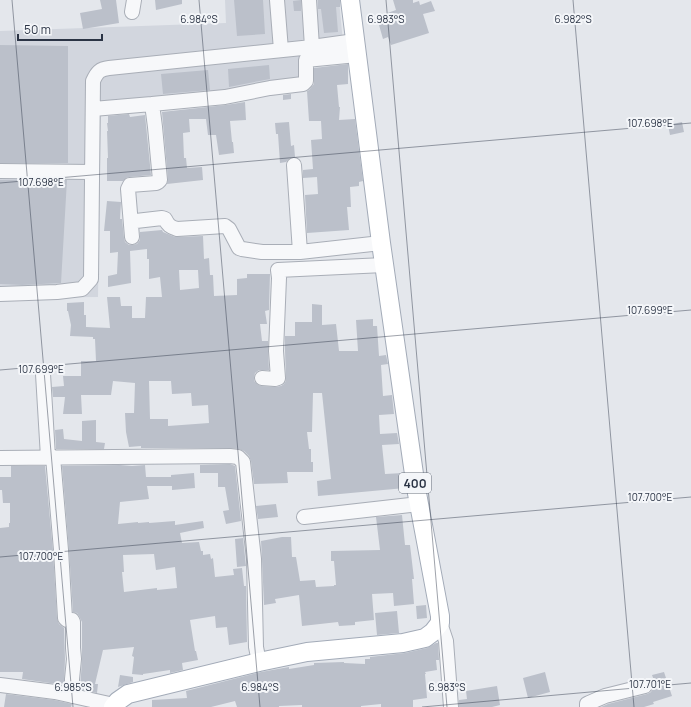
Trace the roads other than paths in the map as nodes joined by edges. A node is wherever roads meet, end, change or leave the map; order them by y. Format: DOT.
graph roads {
  1 [pos="277,0"];
  2 [pos="309,0"];
  3 [pos="350,0"];
  4 [pos="312,47"];
  5 [pos="356,48"];
  6 [pos="281,50"];
  7 [pos="152,104"];
  8 [pos="92,109"];
  9 [pos="294,165"];
  10 [pos="0,171"];
  11 [pos="92,172"];
  12 [pos="136,220"];
  13 [pos="132,237"];
  14 [pos="381,243"];
  15 [pos="300,252"];
  16 [pos="384,265"];
  17 [pos="0,294"];
  18 [pos="43,374"];
  19 [pos="262,378"];
  20 [pos="51,457"];
  21 [pos="0,458"];
  22 [pos="419,504"];
  23 [pos="304,517"];
  24 [pos="440,623"];
  25 [pos="259,662"];
  26 [pos="0,685"];
  27 [pos="645,686"];
  28 [pos="72,696"];
  29 [pos="114,706"];
  30 [pos="451,707"];
  31 [pos="587,707"];
  1 -- 6 [label="street"];
  2 -- 4 [label="street"];
  3 -- 5 [label="main road, 400"];
  4 -- 5 [label="street"];
  4 -- 6 [label="street"];
  5 -- 7 [label="street"];
  5 -- 14 [label="main road, 400"];
  6 -- 8 [label="street"];
  7 -- 8 [label="street"];
  7 -- 13 [label="street"];
  8 -- 11 [label="street"];
  9 -- 15 [label="street"];
  10 -- 11 [label="street"];
  11 -- 17 [label="street"];
  12 -- 15 [label="street"];
  14 -- 15 [label="street"];
  14 -- 16 [label="main road, 400"];
  16 -- 19 [label="street"];
  16 -- 22 [label="main road, 400"];
  18 -- 20 [label="street"];
  20 -- 21 [label="street"];
  20 -- 25 [label="street"];
  20 -- 28 [label="street"];
  22 -- 23 [label="street"];
  22 -- 24 [label="main road, 400"];
  24 -- 25 [label="main road"];
  24 -- 30 [label="street"];
  25 -- 29 [label="main road"];
  26 -- 28 [label="street"];
  27 -- 31 [label="street"];
  28 -- 29 [label="street"];
}
